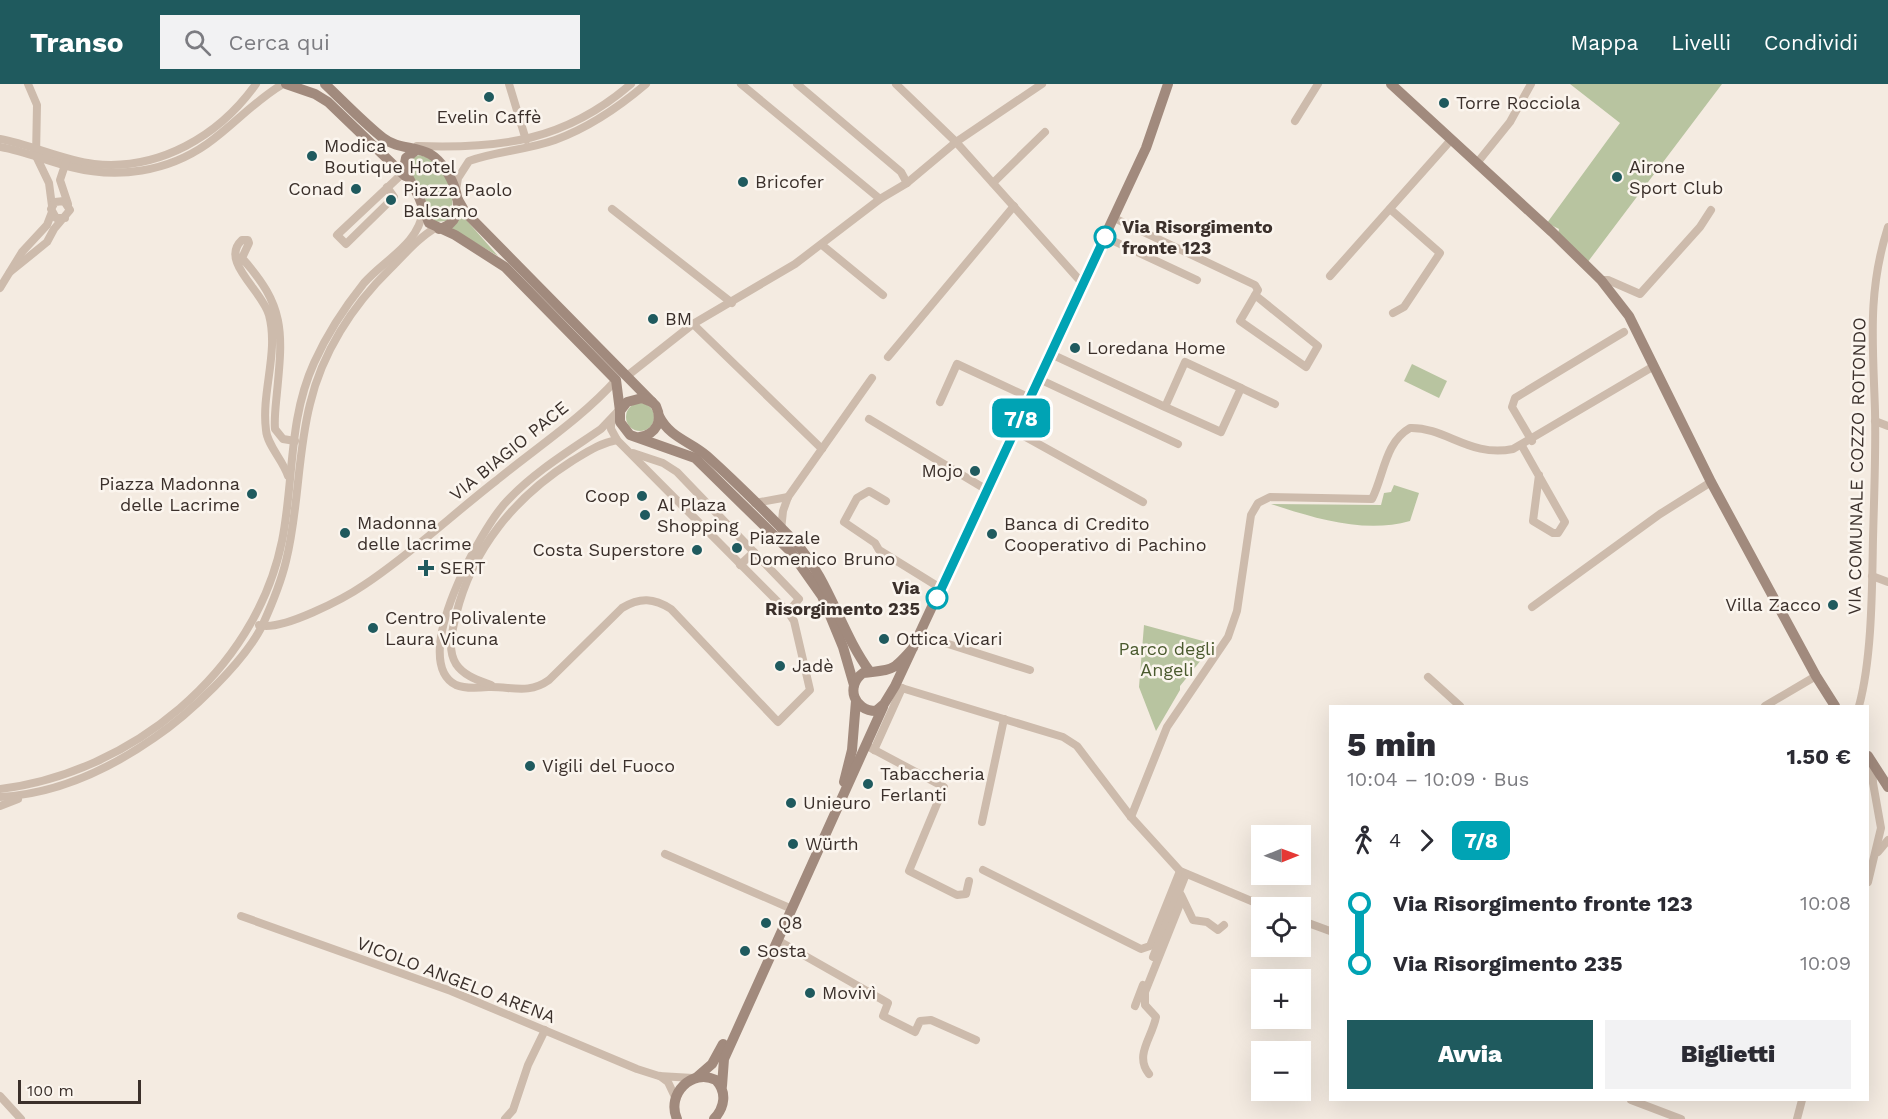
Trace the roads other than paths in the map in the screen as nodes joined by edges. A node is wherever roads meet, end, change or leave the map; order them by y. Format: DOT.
graph roads {
  1 [pos="28,84"];
  2 [pos="256,84"];
  3 [pos="284,84"];
  4 [pos="325,84"];
  5 [pos="509,84"];
  6 [pos="631,84"];
  7 [pos="646,84"];
  8 [pos="741,84"];
  9 [pos="797,84"];
  10 [pos="896,84"];
  11 [pos="1042,84"];
  12 [pos="1167,84"];
  13 [pos="1318,84"];
  14 [pos="1391,84"];
  15 [pos="1531,84"];
  16 [pos="1295,121"];
  17 [pos="1045,132"];
  18 [pos="0,139"];
  19 [pos="204,140"];
  20 [pos="526,140"];
  21 [pos="1450,141"];
  22 [pos="956,142"];
  23 [pos="395,145"];
  24 [pos="432,146"];
  25 [pos="471,146"];
  26 [pos="0,147"];
  27 [pos="417,151"];
  28 [pos="36,152"];
  29 [pos="66,161"];
  30 [pos="469,161"];
  31 [pos="1477,163"];
  32 [pos="405,175"];
  33 [pos="907,183"];
  34 [pos="993,183"];
  35 [pos="387,187"];
  36 [pos="457,195"];
  37 [pos="880,200"];
  38 [pos="68,204"];
  39 [pos="1014,206"];
  40 [pos="52,209"];
  41 [pos="612,209"];
  42 [pos="1390,209"];
  43 [pos="1711,210"];
  44 [pos="423,211"];
  45 [pos="65,218"];
  46 [pos="1114,218"];
  47 [pos="1888,227"];
  48 [pos="438,228"];
  49 [pos="1105,237"];
  50 [pos="822,245"];
  51 [pos="10,272"];
  52 [pos="1330,276"];
  53 [pos="1197,280"];
  54 [pos="1601,280"];
  55 [pos="1083,284"];
  56 [pos="0,288"];
  57 [pos="1255,295"];
  58 [pos="883,296"];
  59 [pos="732,303"];
  60 [pos="1393,313"];
  61 [pos="339,316"];
  62 [pos="346,321"];
  63 [pos="693,324"];
  64 [pos="1624,332"];
  65 [pos="1051,354"];
  66 [pos="888,357"];
  67 [pos="1654,366"];
  68 [pos="622,378"];
  69 [pos="873,378"];
  70 [pos="1039,379"];
  71 [pos="1241,388"];
  72 [pos="1030,398"];
  73 [pos="652,402"];
  74 [pos="940,402"];
  75 [pos="1275,404"];
  76 [pos="1165,407"];
  77 [pos="618,413"];
  78 [pos="659,416"];
  79 [pos="869,419"];
  80 [pos="1875,421"];
  81 [pos="1888,426"];
  82 [pos="1015,431"];
  83 [pos="293,437"];
  84 [pos="283,438"];
  85 [pos="636,438"];
  86 [pos="619,441"];
  87 [pos="1532,441"];
  88 [pos="303,442"];
  89 [pos="1178,444"];
  90 [pos="1522,446"];
  91 [pos="822,449"];
  92 [pos="277,452"];
  93 [pos="630,452"];
  94 [pos="291,456"];
  95 [pos="301,458"];
  96 [pos="1539,475"];
  97 [pos="1711,482"];
  98 [pos="290,483"];
  99 [pos="987,490"];
  100 [pos="788,498"];
  101 [pos="886,501"];
  102 [pos="1143,502"];
  103 [pos="755,503"];
  104 [pos="781,530"];
  105 [pos="754,552"];
  106 [pos="740,565"];
  107 [pos="1872,576"];
  108 [pos="1888,582"];
  109 [pos="942,589"];
  110 [pos="1532,607"];
  111 [pos="788,612"];
  112 [pos="253,621"];
  113 [pos="261,627"];
  114 [pos="920,635"];
  115 [pos="913,648"];
  116 [pos="1030,670"];
  117 [pos="873,673"];
  118 [pos="1816,676"];
  119 [pos="1428,677"];
  120 [pos="854,685"];
  121 [pos="495,687"];
  122 [pos="898,687"];
  123 [pos="856,701"];
  124 [pos="886,701"];
  125 [pos="1459,705"];
  126 [pos="1767,705"];
  127 [pos="1834,705"];
  128 [pos="1859,705"];
  129 [pos="1004,719"];
  130 [pos="871,748"];
  131 [pos="131,749"];
  132 [pos="1870,760"];
  133 [pos="16,787"];
  134 [pos="1888,787"];
  135 [pos="0,789"];
  136 [pos="30,795"];
  137 [pos="0,798"];
  138 [pos="0,805"];
  139 [pos="1131,817"];
  140 [pos="1888,817"];
  141 [pos="832,819"];
  142 [pos="982,822"];
  143 [pos="1881,828"];
  144 [pos="1888,840"];
  145 [pos="1877,853"];
  146 [pos="665,854"];
  147 [pos="983,870"];
  148 [pos="1183,873"];
  149 [pos="1869,879"];
  150 [pos="969,881"];
  151 [pos="1181,895"];
  152 [pos="1251,901"];
  153 [pos="792,909"];
  154 [pos="241,916"];
  155 [pos="1224,924"];
  156 [pos="1311,924"];
  157 [pos="1329,931"];
  158 [pos="777,940"];
  159 [pos="755,987"];
  160 [pos="1134,1006"];
  161 [pos="545,1030"];
  162 [pos="976,1040"];
  163 [pos="1149,1074"];
  164 [pos="659,1076"];
  165 [pos="695,1078"];
  166 [pos="722,1086"];
  167 [pos="0,1096"];
  168 [pos="676,1099"];
  169 [pos="1634,1101"];
  170 [pos="1802,1101"];
  171 [pos="718,1116"];
  172 [pos="677,1118"];
  173 [pos="21,1119"];
  174 [pos="506,1119"];
  175 [pos="1681,1119"];
  176 [pos="1797,1119"];
  1 -- 28 [label="street"];
  2 -- 19 [label="street"];
  3 -- 19 [label="street"];
  3 -- 32 [label="main road"];
  4 -- 23 [label="main road"];
  5 -- 20 [label="street"];
  6 -- 20 [label="street"];
  7 -- 30 [label="street"];
  8 -- 37 [label="street"];
  9 -- 33 [label="street"];
  10 -- 22 [label="street"];
  11 -- 22 [label="street, VIA BIAGIO PACE"];
  12 -- 46 [label="main road"];
  13 -- 16 [label="street"];
  14 -- 21 [label="main road"];
  15 -- 31 [label="street"];
  17 -- 34 [label="street"];
  18 -- 28 [label="street"];
  19 -- 29 [label="street"];
  20 -- 25 [label="street"];
  21 -- 31 [label="main road"];
  21 -- 42 [label="street"];
  22 -- 33 [label="street, VIA BIAGIO PACE"];
  22 -- 34 [label="street"];
  23 -- 24 [label="street"];
  23 -- 27 [label="main road"];
  24 -- 25 [label="street"];
  24 -- 27 [label="street"];
  25 -- 30 [label="street"];
  26 -- 28 [label="street"];
  27 -- 32 [label="main road"];
  27 -- 36 [label="main road"];
  28 -- 29 [label="street"];
  28 -- 40 [label="street"];
  29 -- 38 [label="street"];
  30 -- 36 [label="street"];
  31 -- 54 [label="main road"];
  32 -- 35 [label="street"];
  32 -- 44 [label="main road"];
  33 -- 37 [label="street, VIA BIAGIO PACE"];
  34 -- 39 [label="street"];
  35 -- 35 [label="street"];
  36 -- 48 [label="main road"];
  36 -- 68 [label="main road"];
  37 -- 50 [label="street, VIA BIAGIO PACE"];
  38 -- 40 [label="street"];
  38 -- 45 [label="street"];
  39 -- 55 [label="street"];
  39 -- 66 [label="street"];
  40 -- 45 [label="street"];
  40 -- 51 [label="street"];
  41 -- 59 [label="street"];
  42 -- 52 [label="street"];
  42 -- 60 [label="street"];
  43 -- 54 [label="street"];
  44 -- 48 [label="main road"];
  44 -- 61 [label="street"];
  45 -- 51 [label="street"];
  46 -- 49 [label="main road"];
  46 -- 57 [label="street"];
  47 -- 80 [label="street, VIA COMUNALE COZZO ROTONDO"];
  48 -- 62 [label="street"];
  48 -- 68 [label="main road"];
  49 -- 53 [label="street"];
  49 -- 55 [label="main road"];
  50 -- 58 [label="street"];
  50 -- 59 [label="street, VIA BIAGIO PACE"];
  51 -- 56 [label="street"];
  54 -- 67 [label="main road"];
  55 -- 65 [label="main road"];
  57 -- 57 [label="street"];
  59 -- 63 [label="street, VIA BIAGIO PACE"];
  61 -- 62 [label="street"];
  61 -- 83 [label="street"];
  62 -- 88 [label="street"];
  63 -- 68 [label="street, VIA BIAGIO PACE"];
  63 -- 91 [label="street"];
  64 -- 87 [label="street"];
  65 -- 70 [label="main road"];
  65 -- 76 [label="street"];
  67 -- 87 [label="street"];
  67 -- 97 [label="main road"];
  68 -- 73 [label="main road"];
  68 -- 77 [label="main road"];
  68 -- 113 [label="street, VIA BIAGIO PACE"];
  69 -- 91 [label="street"];
  70 -- 72 [label="main road"];
  70 -- 89 [label="street"];
  71 -- 75 [label="street"];
  71 -- 76 [label="street"];
  71 -- 76 [label="street"];
  72 -- 74 [label="street"];
  72 -- 82 [label="main road"];
  73 -- 77 [label="main road"];
  73 -- 78 [label="main road"];
  77 -- 85 [label="main road"];
  77 -- 86 [label="street"];
  77 -- 121 [label="street"];
  78 -- 85 [label="main road"];
  78 -- 103 [label="main road"];
  79 -- 99 [label="street"];
  80 -- 81 [label="street"];
  80 -- 107 [label="street, VIA COMUNALE COZZO ROTONDO"];
  82 -- 99 [label="main road"];
  82 -- 102 [label="street"];
  83 -- 84 [label="street"];
  83 -- 88 [label="street"];
  83 -- 94 [label="street"];
  84 -- 92 [label="street"];
  84 -- 92 [label="street"];
  85 -- 86 [label="street"];
  85 -- 93 [label="street"];
  85 -- 120 [label="main road"];
  86 -- 93 [label="street"];
  86 -- 121 [label="street"];
  87 -- 90 [label="street"];
  88 -- 95 [label="street"];
  90 -- 96 [label="street"];
  90 -- 139 [label="street"];
  91 -- 100 [label="street"];
  92 -- 94 [label="street"];
  92 -- 98 [label="street"];
  93 -- 105 [label="street"];
  93 -- 106 [label="street"];
  94 -- 95 [label="street"];
  94 -- 98 [label="street"];
  95 -- 113 [label="street"];
  96 -- 96 [label="street"];
  97 -- 110 [label="street"];
  97 -- 118 [label="main road"];
  98 -- 112 [label="street"];
  99 -- 109 [label="main road"];
  100 -- 103 [label="street"];
  100 -- 104 [label="street"];
  101 -- 109 [label="street"];
  103 -- 104 [label="main road"];
  104 -- 117 [label="main road"];
  105 -- 106 [label="street"];
  105 -- 111 [label="street"];
  106 -- 111 [label="street"];
  107 -- 108 [label="street"];
  107 -- 128 [label="street, VIA COMUNALE COZZO ROTONDO"];
  109 -- 114 [label="main road"];
  111 -- 121 [label="street"];
  112 -- 113 [label="street"];
  112 -- 131 [label="street"];
  113 -- 131 [label="street"];
  114 -- 115 [label="main road"];
  114 -- 116 [label="street"];
  115 -- 117 [label="main road"];
  115 -- 122 [label="main road"];
  117 -- 120 [label="main road"];
  117 -- 124 [label="main road"];
  118 -- 126 [label="street"];
  118 -- 127 [label="main road"];
  119 -- 125 [label="street"];
  120 -- 123 [label="main road"];
  122 -- 124 [label="main road"];
  122 -- 129 [label="street"];
  122 -- 130 [label="street"];
  123 -- 124 [label="main road"];
  123 -- 141 [label="main road"];
  124 -- 130 [label="main road"];
  129 -- 139 [label="street"];
  129 -- 142 [label="street"];
  130 -- 141 [label="main road"];
  130 -- 150 [label="street"];
  131 -- 133 [label="street"];
  131 -- 136 [label="street"];
  132 -- 134 [label="main road"];
  132 -- 143 [label="street"];
  133 -- 135 [label="street"];
  133 -- 137 [label="street"];
  136 -- 137 [label="street"];
  136 -- 138 [label="street"];
  137 -- 138 [label="street"];
  139 -- 148 [label="street"];
  140 -- 143 [label="street"];
  141 -- 153 [label="main road"];
  143 -- 145 [label="street"];
  144 -- 145 [label="street"];
  145 -- 149 [label="street"];
  146 -- 153 [label="street"];
  147 -- 148 [label="street"];
  148 -- 151 [label="street"];
  148 -- 152 [label="street"];
  151 -- 155 [label="street"];
  151 -- 160 [label="street"];
  151 -- 163 [label="street"];
  153 -- 158 [label="main road"];
  154 -- 161 [label="street, VICOLO ANGELO ARENA"];
  156 -- 157 [label="street"];
  158 -- 159 [label="main road"];
  158 -- 162 [label="street"];
  159 -- 165 [label="main road"];
  159 -- 166 [label="main road"];
  161 -- 164 [label="street, VICOLO ANGELO ARENA"];
  161 -- 174 [label="street"];
  164 -- 165 [label="street, VICOLO ANGELO ARENA"];
  164 -- 168 [label="street"];
  165 -- 166 [label="main road"];
  165 -- 168 [label="main road"];
  166 -- 171 [label="main road"];
  167 -- 173 [label="street"];
  168 -- 172 [label="main road"];
  169 -- 175 [label="street"];
  170 -- 176 [label="street"];
}
